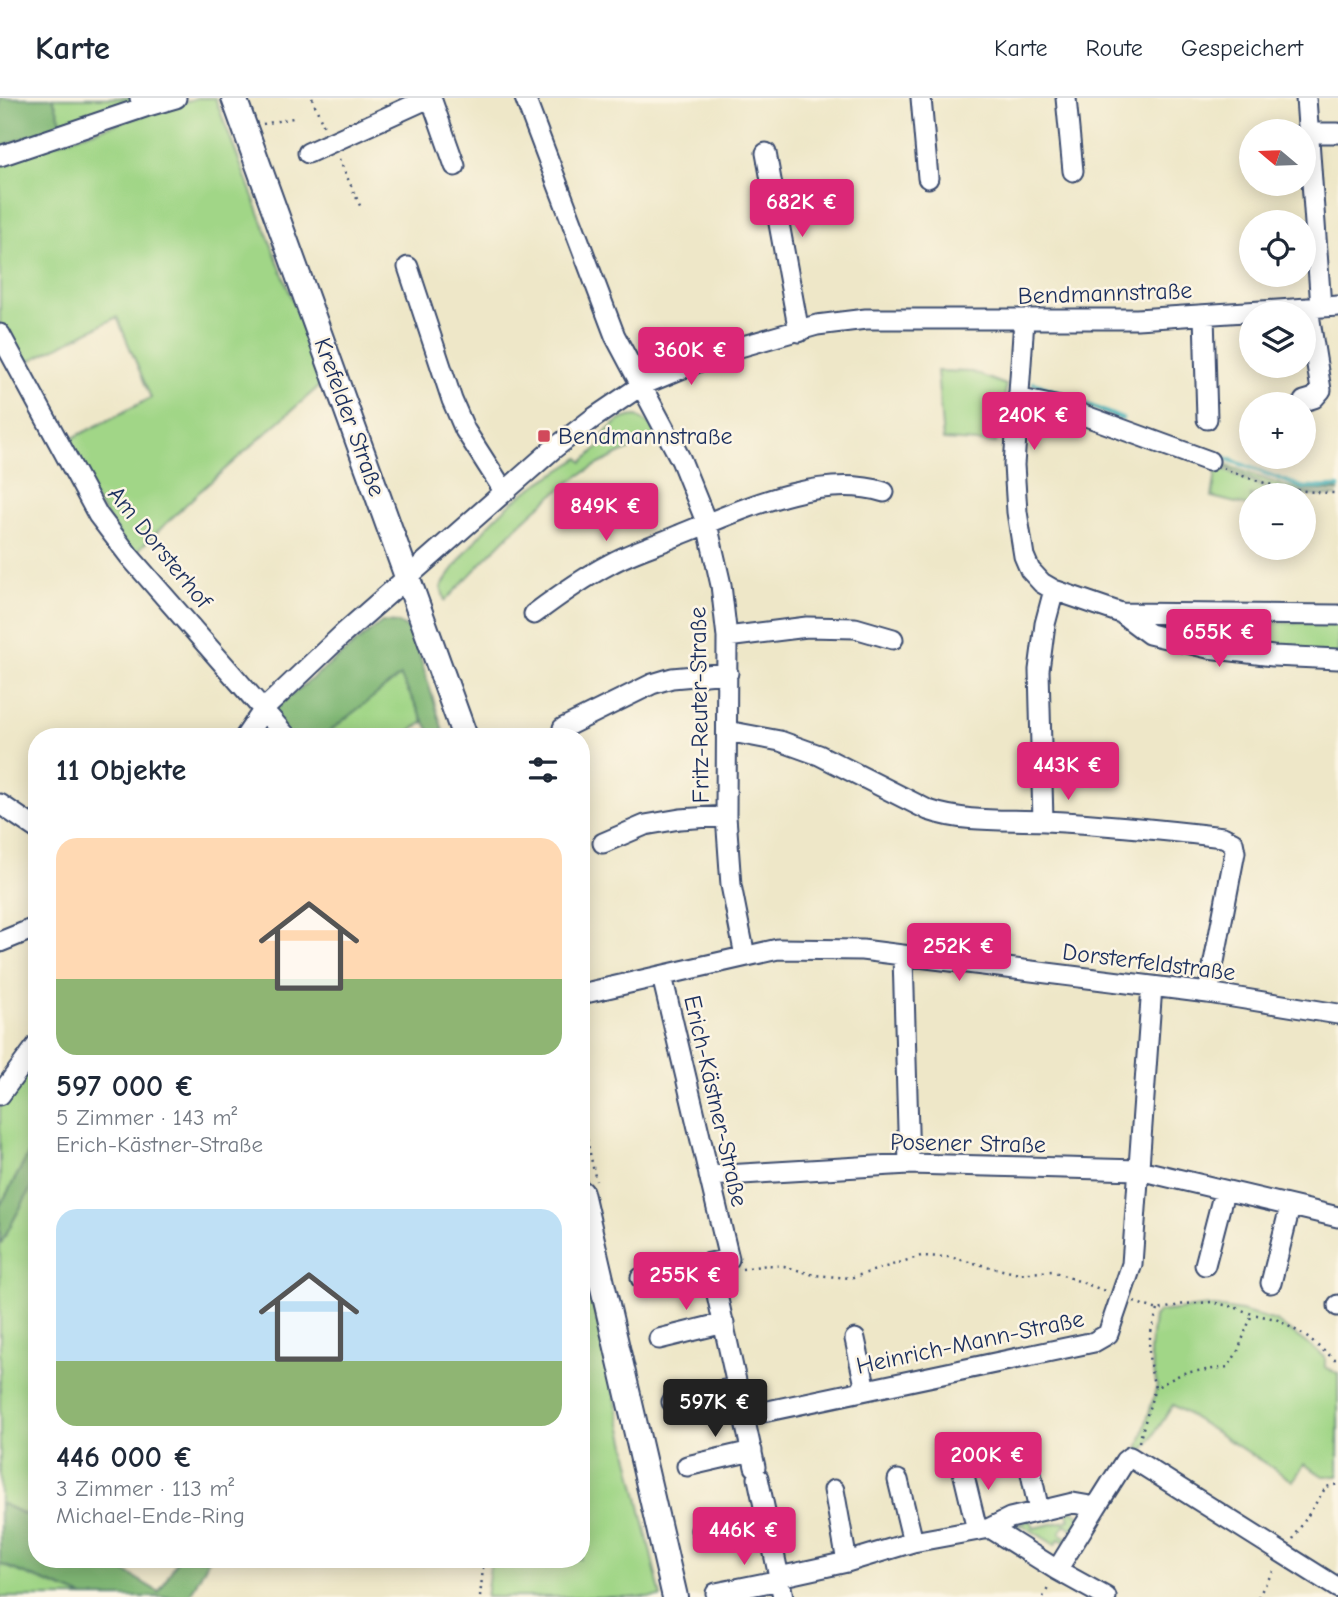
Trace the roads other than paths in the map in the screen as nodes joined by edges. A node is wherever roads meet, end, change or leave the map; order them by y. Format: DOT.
graph roads {
  1 [pos="176,98"];
  2 [pos="234,98"];
  3 [pos="430,98"];
  4 [pos="525,98"];
  5 [pos="921,98"];
  6 [pos="1066,98"];
  7 [pos="1306,98"];
  8 [pos="142,103"];
  9 [pos="1307,119"];
  10 [pos="1338,133"];
  11 [pos="1316,142"];
  12 [pos="308,153"];
  13 [pos="766,153"];
  14 [pos="0,156"];
  15 [pos="455,166"];
  16 [pos="1073,171"];
  17 [pos="928,178"];
  18 [pos="1312,196"];
  19 [pos="408,267"];
  20 [pos="1322,307"];
  21 [pos="1204,314"];
  22 [pos="1024,320"];
  23 [pos="799,332"];
  24 [pos="0,334"];
  25 [pos="642,385"];
  26 [pos="1316,396"];
  27 [pos="1017,398"];
  28 [pos="1207,418"];
  29 [pos="1209,461"];
  30 [pos="504,491"];
  31 [pos="884,492"];
  32 [pos="707,524"];
  33 [pos="409,579"];
  34 [pos="1054,590"];
  35 [pos="1121,613"];
  36 [pos="534,614"];
  37 [pos="1338,615"];
  38 [pos="727,637"];
  39 [pos="893,639"];
  40 [pos="1338,659"];
  41 [pos="728,673"];
  42 [pos="264,709"];
  43 [pos="251,728"];
  44 [pos="280,728"];
  45 [pos="462,728"];
  46 [pos="563,728"];
  47 [pos="727,732"];
  48 [pos="0,804"];
  49 [pos="726,816"];
  50 [pos="1043,821"];
  51 [pos="28,823"];
  52 [pos="603,843"];
  53 [pos="28,931"];
  54 [pos="0,942"];
  55 [pos="745,956"];
  56 [pos="903,956"];
  57 [pos="662,976"];
  58 [pos="1152,986"];
  59 [pos="590,992"];
  60 [pos="1208,993"];
  61 [pos="1338,1014"];
  62 [pos="28,1057"];
  63 [pos="0,1095"];
  64 [pos="909,1164"];
  65 [pos="1139,1170"];
  66 [pos="709,1176"];
  67 [pos="1224,1192"];
  68 [pos="1290,1207"];
  69 [pos="1338,1217"];
  70 [pos="590,1232"];
  71 [pos="710,1263"];
  72 [pos="1205,1265"];
  73 [pos="641,1278"];
  74 [pos="1271,1283"];
  75 [pos="724,1323"];
  76 [pos="659,1339"];
  77 [pos="855,1339"];
  78 [pos="738,1387"];
  79 [pos="866,1390"];
  80 [pos="672,1402"];
  81 [pos="744,1416"];
  82 [pos="1025,1445"];
  83 [pos="961,1463"];
  84 [pos="755,1465"];
  85 [pos="687,1466"];
  86 [pos="898,1480"];
  87 [pos="834,1490"];
  88 [pos="1096,1507"];
  89 [pos="1039,1511"];
  90 [pos="766,1515"];
  91 [pos="984,1529"];
  92 [pos="701,1530"];
  93 [pos="913,1542"];
  94 [pos="847,1562"];
  95 [pos="1057,1570"];
  96 [pos="781,1585"];
  97 [pos="1338,1588"];
  98 [pos="716,1593"];
  99 [pos="675,1597"];
  100 [pos="1106,1597"];
  1 -- 8 [label="street"];
  2 -- 33 [label="main road, Krefelder Straße"];
  3 -- 12 [label="street"];
  3 -- 15 [label="street"];
  4 -- 25 [label="street, Fritz-Reuter-Straße"];
  5 -- 17 [label="street"];
  6 -- 16 [label="street"];
  7 -- 9 [label="street"];
  8 -- 14 [label="street"];
  10 -- 11 [label="street"];
  13 -- 23 [label="street"];
  18 -- 20 [label="street"];
  19 -- 30 [label="street"];
  20 -- 21 [label="street, Bendmannstraße"];
  20 -- 26 [label="street"];
  21 -- 22 [label="street, Bendmannstraße"];
  21 -- 28 [label="street"];
  22 -- 23 [label="street, Bendmannstraße"];
  22 -- 27 [label="street"];
  23 -- 25 [label="street, Bendmannstraße"];
  24 -- 42 [label="street, Am Dorsterhof"];
  25 -- 30 [label="street, Bendmannstraße"];
  25 -- 32 [label="street, Fritz-Reuter-Straße"];
  27 -- 29 [label="street"];
  27 -- 34 [label="street"];
  30 -- 33 [label="street, Bendmannstraße"];
  31 -- 32 [label="street"];
  32 -- 36 [label="street"];
  32 -- 38 [label="street, Fritz-Reuter-Straße"];
  33 -- 42 [label="street, Bendmannstraße"];
  33 -- 45 [label="main road, Krefelder Straße"];
  34 -- 35 [label="street"];
  34 -- 50 [label="street"];
  35 -- 37 [label="street"];
  35 -- 40 [label="street"];
  38 -- 39 [label="street"];
  38 -- 41 [label="street, Fritz-Reuter-Straße"];
  41 -- 46 [label="street"];
  41 -- 47 [label="street, Fritz-Reuter-Straße"];
  42 -- 43 [label="street, Bendmannstraße"];
  42 -- 44 [label="street, Am Dorsterhof"];
  47 -- 49 [label="street, Fritz-Reuter-Straße"];
  47 -- 50 [label="street"];
  48 -- 51 [label="street"];
  49 -- 52 [label="street"];
  49 -- 55 [label="street, Fritz-Reuter-Straße"];
  50 -- 60 [label="street"];
  53 -- 54 [label="street"];
  55 -- 56 [label="street, Dorsterfeldstraße"];
  55 -- 57 [label="street, Dorsterfeldstraße"];
  56 -- 58 [label="street, Dorsterfeldstraße"];
  56 -- 64 [label="street"];
  57 -- 59 [label="street, Dorsterfeldstraße"];
  57 -- 66 [label="street, Erich-Kästner-Straße"];
  58 -- 60 [label="street, Dorsterfeldstraße"];
  58 -- 65 [label="street, Heinrich-Mann-Straße"];
  60 -- 61 [label="street, Dorsterfeldstraße"];
  62 -- 63 [label="street"];
  64 -- 65 [label="street, Posener Straße"];
  64 -- 66 [label="street, Posener Straße"];
  65 -- 67 [label="street, Posener Straße"];
  65 -- 79 [label="street, Heinrich-Mann-Straße"];
  66 -- 71 [label="street, Erich-Kästner-Straße"];
  67 -- 68 [label="street, Posener Straße"];
  67 -- 72 [label="street"];
  68 -- 69 [label="street, Posener Straße"];
  68 -- 74 [label="street"];
  70 -- 99 [label="main road"];
  71 -- 73 [label="street"];
  71 -- 75 [label="street"];
  75 -- 76 [label="street"];
  75 -- 78 [label="street"];
  77 -- 79 [label="street"];
  78 -- 80 [label="street"];
  78 -- 81 [label="street"];
  79 -- 81 [label="street, Heinrich-Mann-Straße"];
  81 -- 84 [label="street"];
  82 -- 89 [label="street"];
  83 -- 91 [label="street"];
  84 -- 85 [label="street"];
  84 -- 90 [label="street"];
  86 -- 93 [label="street"];
  87 -- 94 [label="street"];
  88 -- 89 [label="street"];
  88 -- 95 [label="street"];
  88 -- 97 [label="street"];
  89 -- 91 [label="street"];
  90 -- 92 [label="street"];
  90 -- 96 [label="street"];
  91 -- 93 [label="street"];
  91 -- 95 [label="street"];
  93 -- 94 [label="street"];
  94 -- 96 [label="street"];
  95 -- 100 [label="street"];
  96 -- 98 [label="street"];
}
